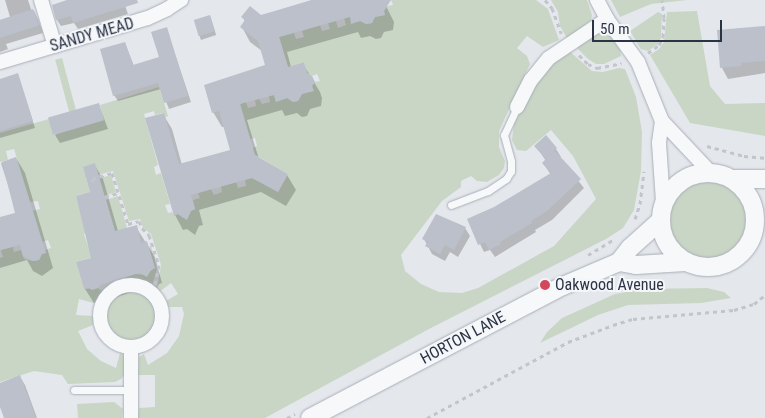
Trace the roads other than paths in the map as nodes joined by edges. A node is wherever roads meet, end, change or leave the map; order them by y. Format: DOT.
graph roads {
  1 [pos="42,0"];
  2 [pos="181,0"];
  3 [pos="597,0"];
  4 [pos="608,19"];
  5 [pos="55,46"];
  6 [pos="0,62"];
  7 [pos="517,106"];
  8 [pos="662,120"];
  9 [pos="710,172"];
  10 [pos="732,179"];
  11 [pos="765,179"];
  12 [pos="663,201"];
  13 [pos="451,205"];
  14 [pos="660,221"];
  15 [pos="760,223"];
  16 [pos="618,262"];
  17 [pos="686,262"];
  18 [pos="131,347"];
  19 [pos="74,390"];
  20 [pos="131,390"];
  21 [pos="131,418"];
  22 [pos="310,418"];
  1 -- 5 [label="street"];
  2 -- 5 [label="street, SANDY MEAD"];
  3 -- 4 [label="street"];
  4 -- 7 [label="street"];
  4 -- 8 [label="street"];
  5 -- 6 [label="street, SANDY MEAD"];
  7 -- 13 [label="lane"];
  8 -- 9 [label="street"];
  8 -- 12 [label="street"];
  9 -- 10 [label="street"];
  9 -- 12 [label="street"];
  10 -- 11 [label="street"];
  10 -- 15 [label="street"];
  12 -- 14 [label="street"];
  14 -- 16 [label="street, HORTON LANE"];
  14 -- 17 [label="street"];
  15 -- 17 [label="street"];
  16 -- 17 [label="street, HORTON LANE"];
  16 -- 22 [label="street, HORTON LANE"];
  18 -- 18 [label="street"];
  18 -- 20 [label="street"];
  19 -- 20 [label="lane"];
  20 -- 21 [label="street"];
}
